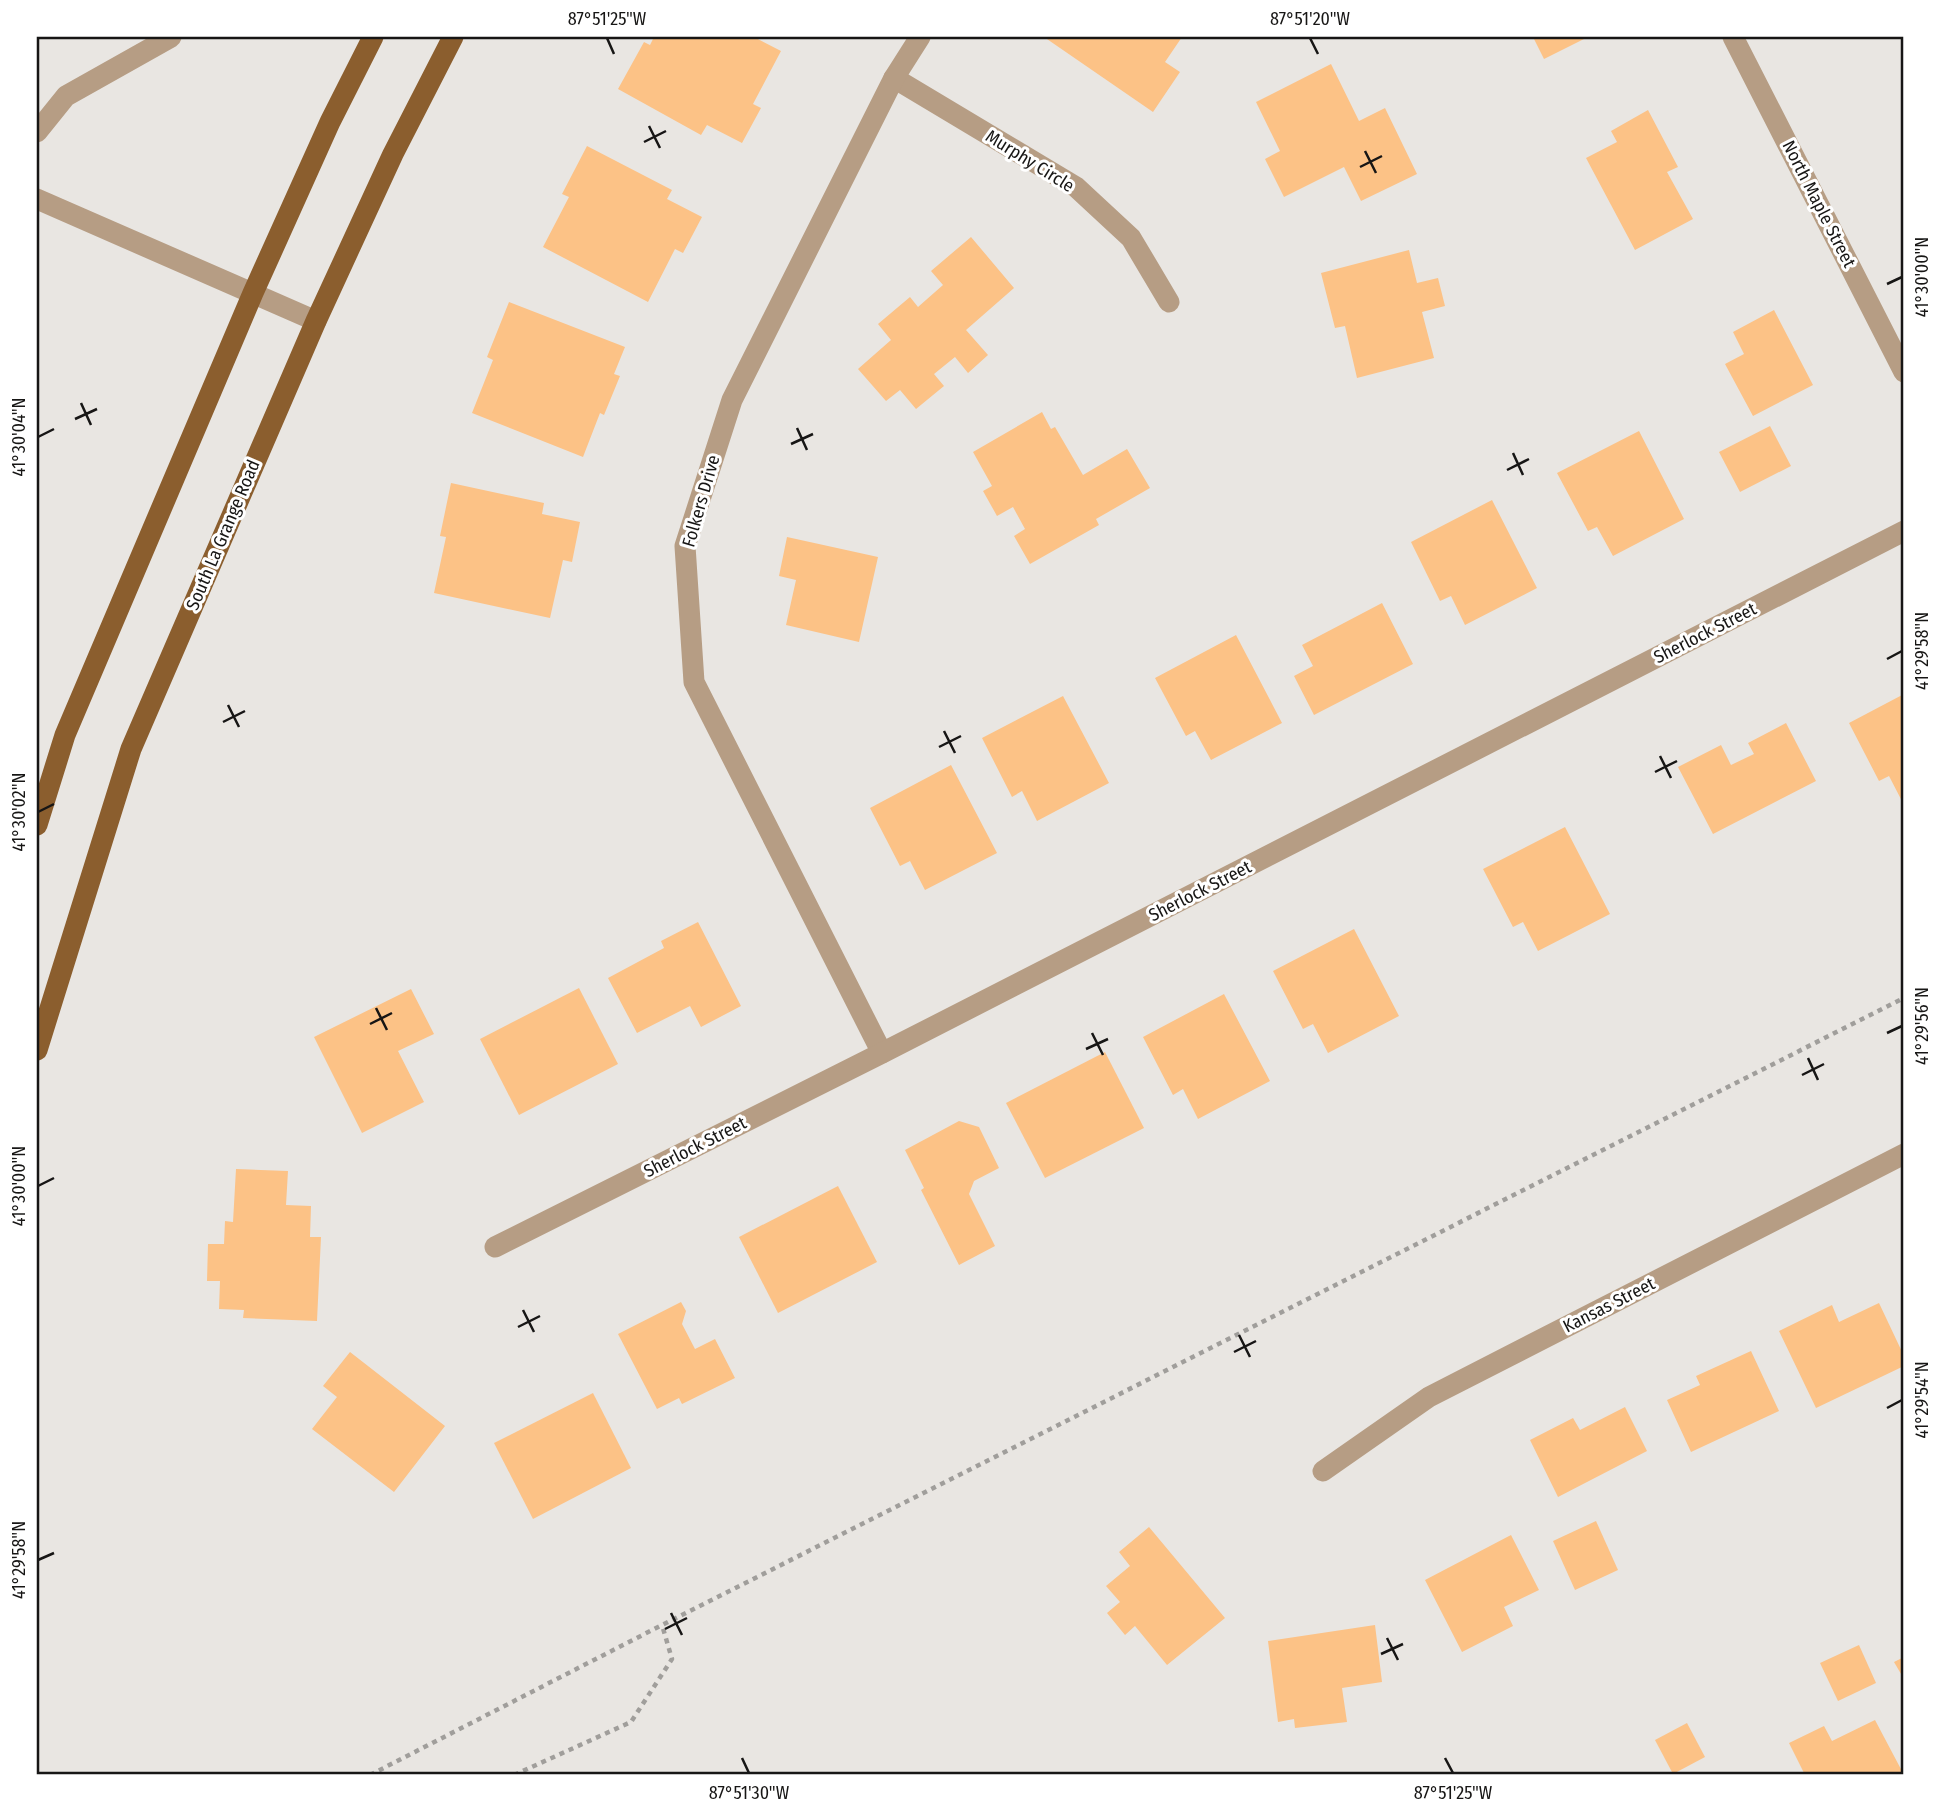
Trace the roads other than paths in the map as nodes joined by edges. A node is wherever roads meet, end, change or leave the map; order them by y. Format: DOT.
graph roads {
  1 [pos="170,37"];
  2 [pos="373,37"];
  3 [pos="453,37"];
  4 [pos="920,37"];
  5 [pos="1733,37"];
  6 [pos="894,78"];
  7 [pos="37,132"];
  8 [pos="37,199"];
  9 [pos="253,293"];
  10 [pos="1169,302"];
  11 [pos="316,321"];
  12 [pos="1904,372"];
  13 [pos="1904,531"];
  14 [pos="37,825"];
  15 [pos="37,1050"];
  16 [pos="882,1053"];
  17 [pos="1904,1154"];
  18 [pos="495,1247"];
  19 [pos="1323,1471"];
  1 -- 7 [label="street"];
  2 -- 9 [label="main road"];
  3 -- 11 [label="main road, South La Grange Road"];
  4 -- 6 [label="street, Folkers Drive"];
  5 -- 12 [label="street, North Maple Street"];
  6 -- 10 [label="street, Murphy Circle"];
  6 -- 16 [label="street, Folkers Drive"];
  8 -- 9 [label="street"];
  9 -- 11 [label="street"];
  9 -- 14 [label="main road"];
  11 -- 15 [label="main road, South La Grange Road"];
  13 -- 16 [label="street, Sherlock Street"];
  16 -- 18 [label="street, Sherlock Street"];
  17 -- 19 [label="street, Kansas Street"];
}
